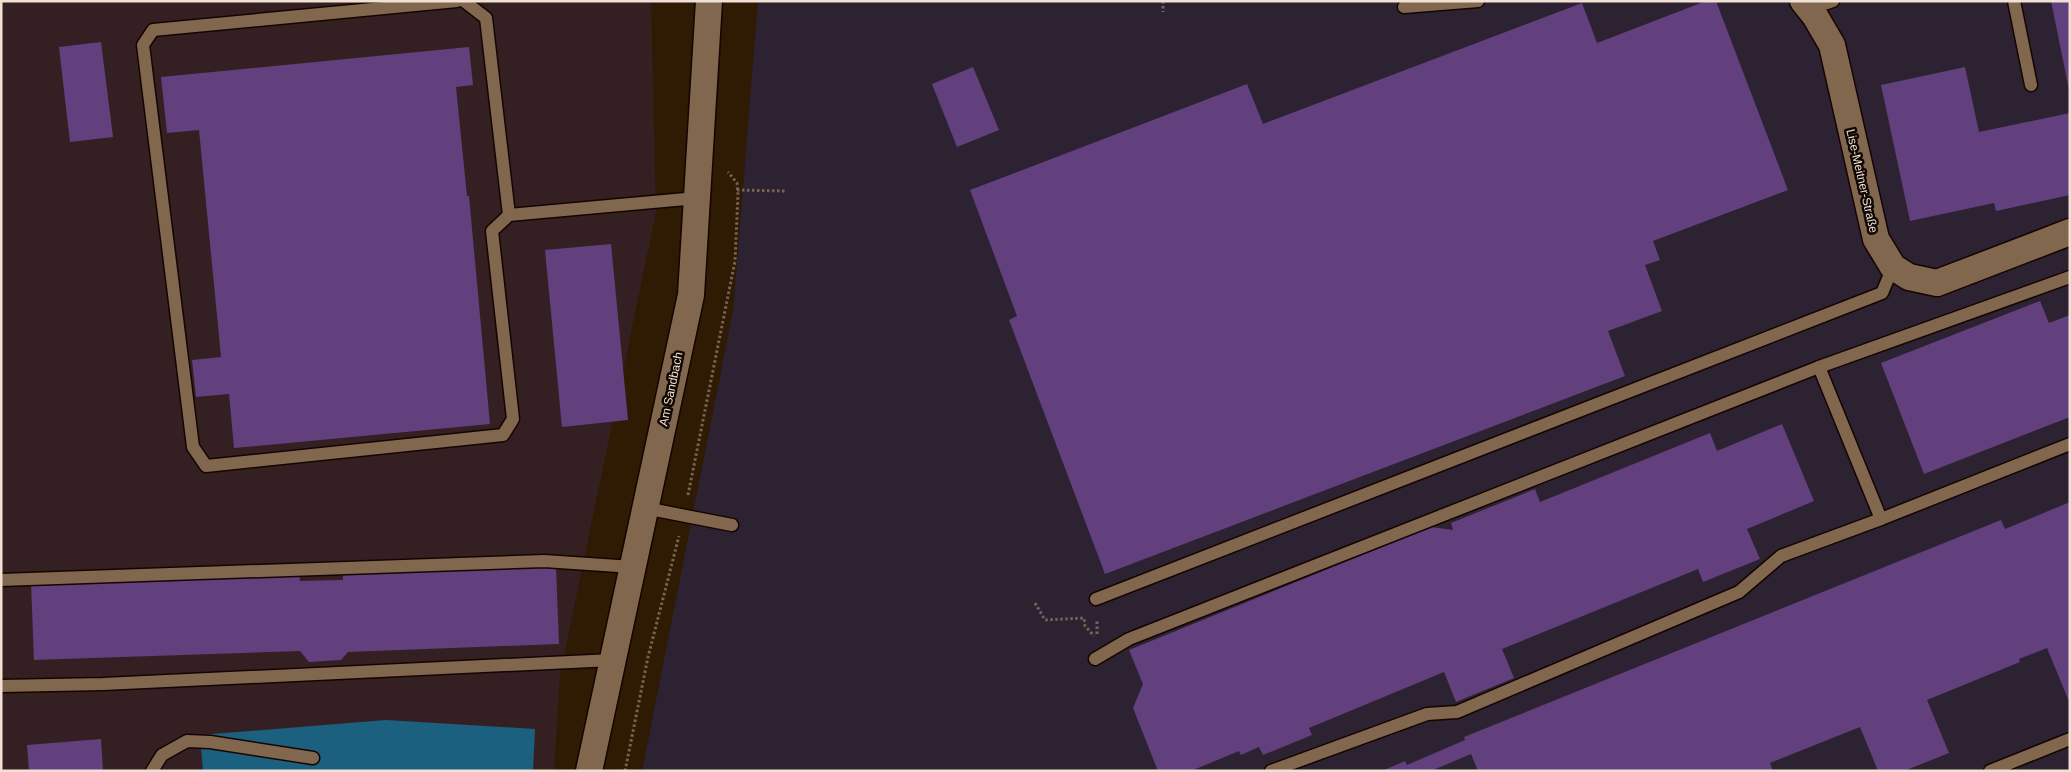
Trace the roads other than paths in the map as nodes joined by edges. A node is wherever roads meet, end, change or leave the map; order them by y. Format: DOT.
graph roads {
  1 [pos="457,1"];
  2 [pos="464,1"];
  3 [pos="709,1"];
  4 [pos="1478,1"];
  5 [pos="2014,1"];
  6 [pos="1815,4"];
  7 [pos="1404,7"];
  8 [pos="2031,85"];
  9 [pos="697,198"];
  10 [pos="508,215"];
  11 [pos="2070,232"];
  12 [pos="1893,267"];
  13 [pos="2070,277"];
  14 [pos="1820,367"];
  15 [pos="2070,444"];
  16 [pos="645,508"];
  17 [pos="1881,518"];
  18 [pos="732,525"];
  19 [pos="632,567"];
  20 [pos="1,580"];
  21 [pos="1096,600"];
  22 [pos="1095,659"];
  23 [pos="613,660"];
  24 [pos="1,686"];
  25 [pos="2070,739"];
  26 [pos="313,758"];
  27 [pos="152,771"];
  28 [pos="589,771"];
  29 [pos="1271,771"];
  30 [pos="1990,771"];
  1 -- 10 [label="lane"];
  2 -- 10 [label="lane"];
  3 -- 9 [label="street, Am Sandbach"];
  4 -- 7 [label="lane"];
  5 -- 8 [label="lane"];
  6 -- 12 [label="street, Lise-Meitner-Straße"];
  9 -- 10 [label="lane"];
  9 -- 16 [label="street, Am Sandbach"];
  11 -- 12 [label="street"];
  12 -- 21 [label="lane"];
  13 -- 14 [label="lane"];
  14 -- 17 [label="lane"];
  14 -- 22 [label="lane"];
  15 -- 17 [label="lane"];
  16 -- 18 [label="lane"];
  16 -- 19 [label="street, Am Sandbach"];
  17 -- 29 [label="lane"];
  19 -- 20 [label="lane"];
  19 -- 23 [label="street, Am Sandbach"];
  23 -- 24 [label="lane"];
  23 -- 28 [label="street, Am Sandbach"];
  25 -- 30 [label="lane"];
  26 -- 27 [label="lane"];
}
